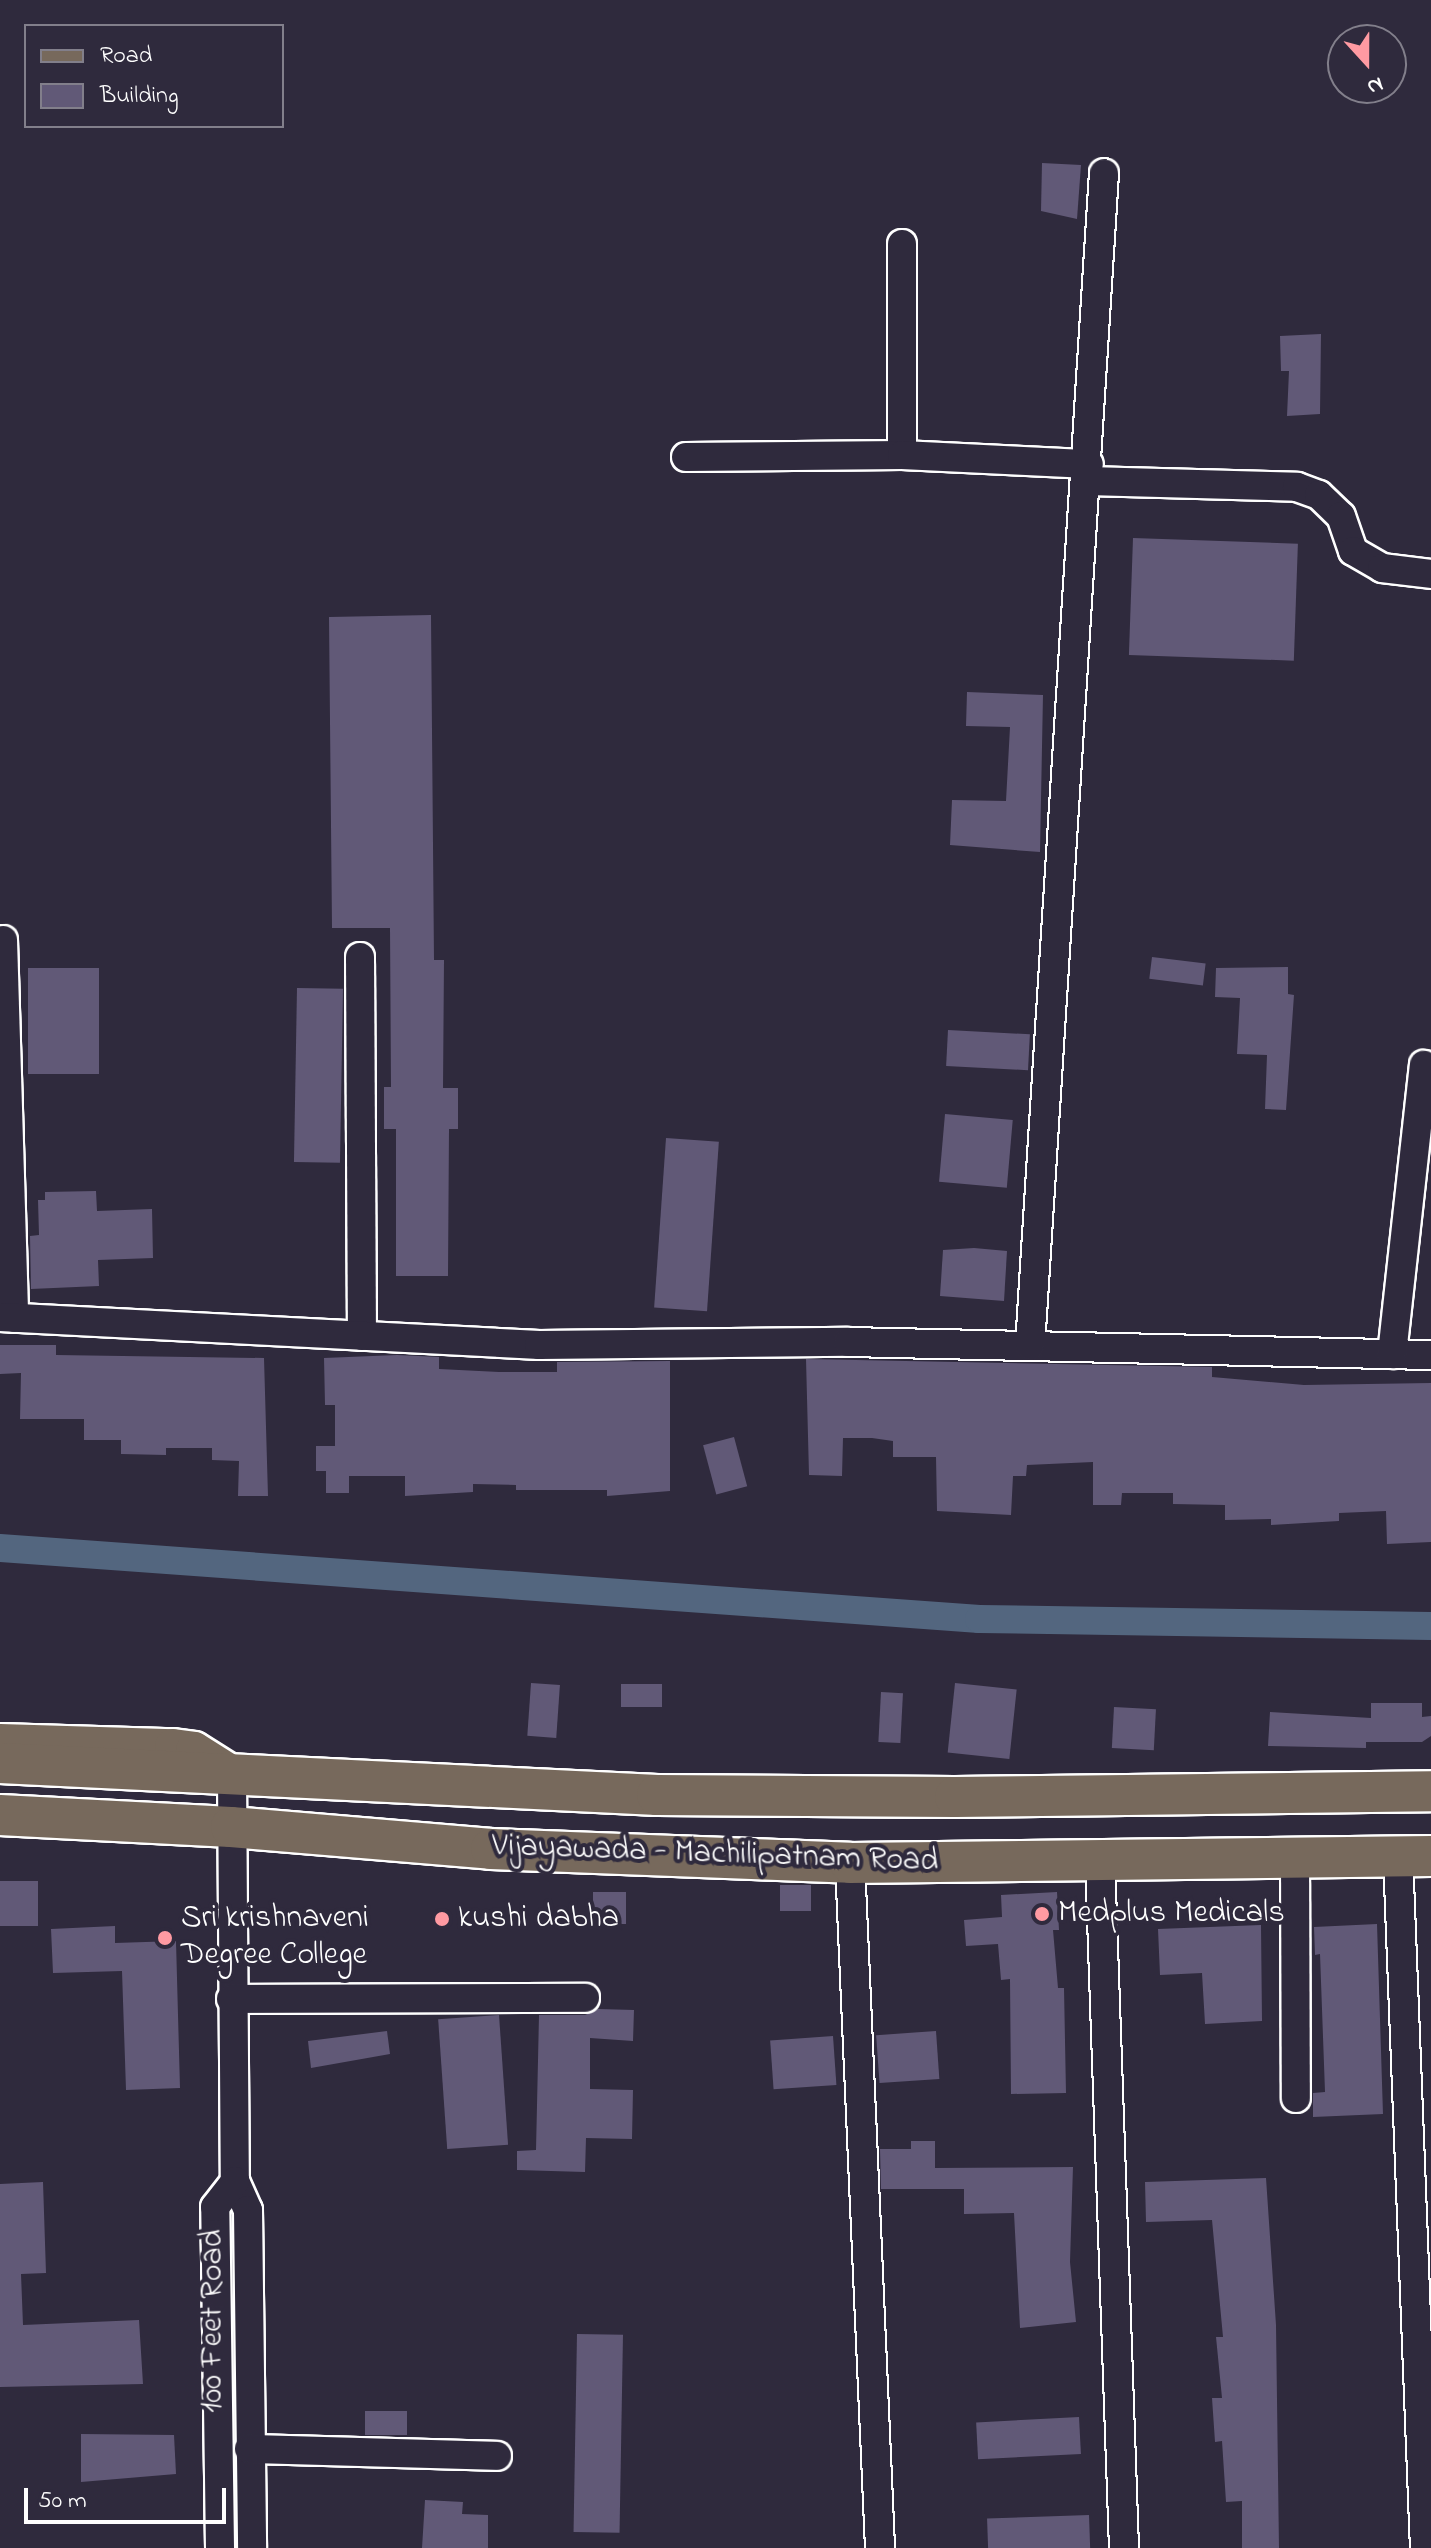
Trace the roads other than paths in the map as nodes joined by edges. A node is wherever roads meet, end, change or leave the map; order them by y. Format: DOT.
graph roads {
  1 [pos="1104,173"];
  2 [pos="902,244"];
  3 [pos="902,455"];
  4 [pos="686,457"];
  5 [pos="1089,473"];
  6 [pos="1431,574"];
  7 [pos="3,940"];
  8 [pos="360,957"];
  9 [pos="1424,1065"];
  10 [pos="7,1318"];
  11 [pos="362,1336"];
  12 [pos="1030,1346"];
  13 [pos="1392,1354"];
  14 [pos="1431,1355"];
  15 [pos="0,1742"];
  16 [pos="0,1763"];
  17 [pos="232,1774"];
  18 [pos="502,1787"];
  19 [pos="1431,1791"];
  20 [pos="0,1815"];
  21 [pos="231,1827"];
  22 [pos="491,1849"];
  23 [pos="1295,1855"];
  24 [pos="1414,1856"];
  25 [pos="1100,1861"];
  26 [pos="850,1863"];
  27 [pos="585,1998"];
  28 [pos="231,1999"];
  29 [pos="1296,2098"];
  30 [pos="235,2181"];
  31 [pos="249,2449"];
  32 [pos="497,2456"];
  33 [pos="220,2548"];
  34 [pos="252,2548"];
  35 [pos="880,2548"];
  36 [pos="1124,2548"];
  37 [pos="1425,2548"];
  1 -- 5 [label="street"];
  2 -- 3 [label="street"];
  3 -- 4 [label="street"];
  3 -- 5 [label="street"];
  5 -- 6 [label="street"];
  5 -- 12 [label="street"];
  7 -- 10 [label="street"];
  8 -- 11 [label="street"];
  9 -- 13 [label="street"];
  10 -- 11 [label="street"];
  11 -- 12 [label="street"];
  12 -- 13 [label="street"];
  13 -- 14 [label="street"];
  15 -- 17 [label="main road"];
  16 -- 17 [label="highway, Vijayawada - Machilipatnam Road"];
  17 -- 18 [label="highway, Vijayawada - Machilipatnam Road"];
  17 -- 21 [label="street"];
  18 -- 19 [label="highway, Vijayawada - Machilipatnam Road"];
  18 -- 22 [label="highway"];
  20 -- 21 [label="highway, Vijayawada - Machilipatnam Road"];
  21 -- 22 [label="highway, Vijayawada - Machilipatnam Road"];
  21 -- 28 [label="street"];
  22 -- 26 [label="highway, Vijayawada - Machilipatnam Road"];
  23 -- 24 [label="highway, Vijayawada - Machilipatnam Road"];
  23 -- 25 [label="highway, Vijayawada - Machilipatnam Road"];
  23 -- 29 [label="street"];
  24 -- 37 [label="street"];
  25 -- 26 [label="highway, Vijayawada - Machilipatnam Road"];
  25 -- 36 [label="street"];
  26 -- 35 [label="street"];
  27 -- 28 [label="street"];
  28 -- 30 [label="street"];
  30 -- 31 [label="street, 100 Feet Road"];
  30 -- 33 [label="street, 100 Feet Road"];
  31 -- 32 [label="street"];
  31 -- 34 [label="street, 100 Feet Road"];
}
